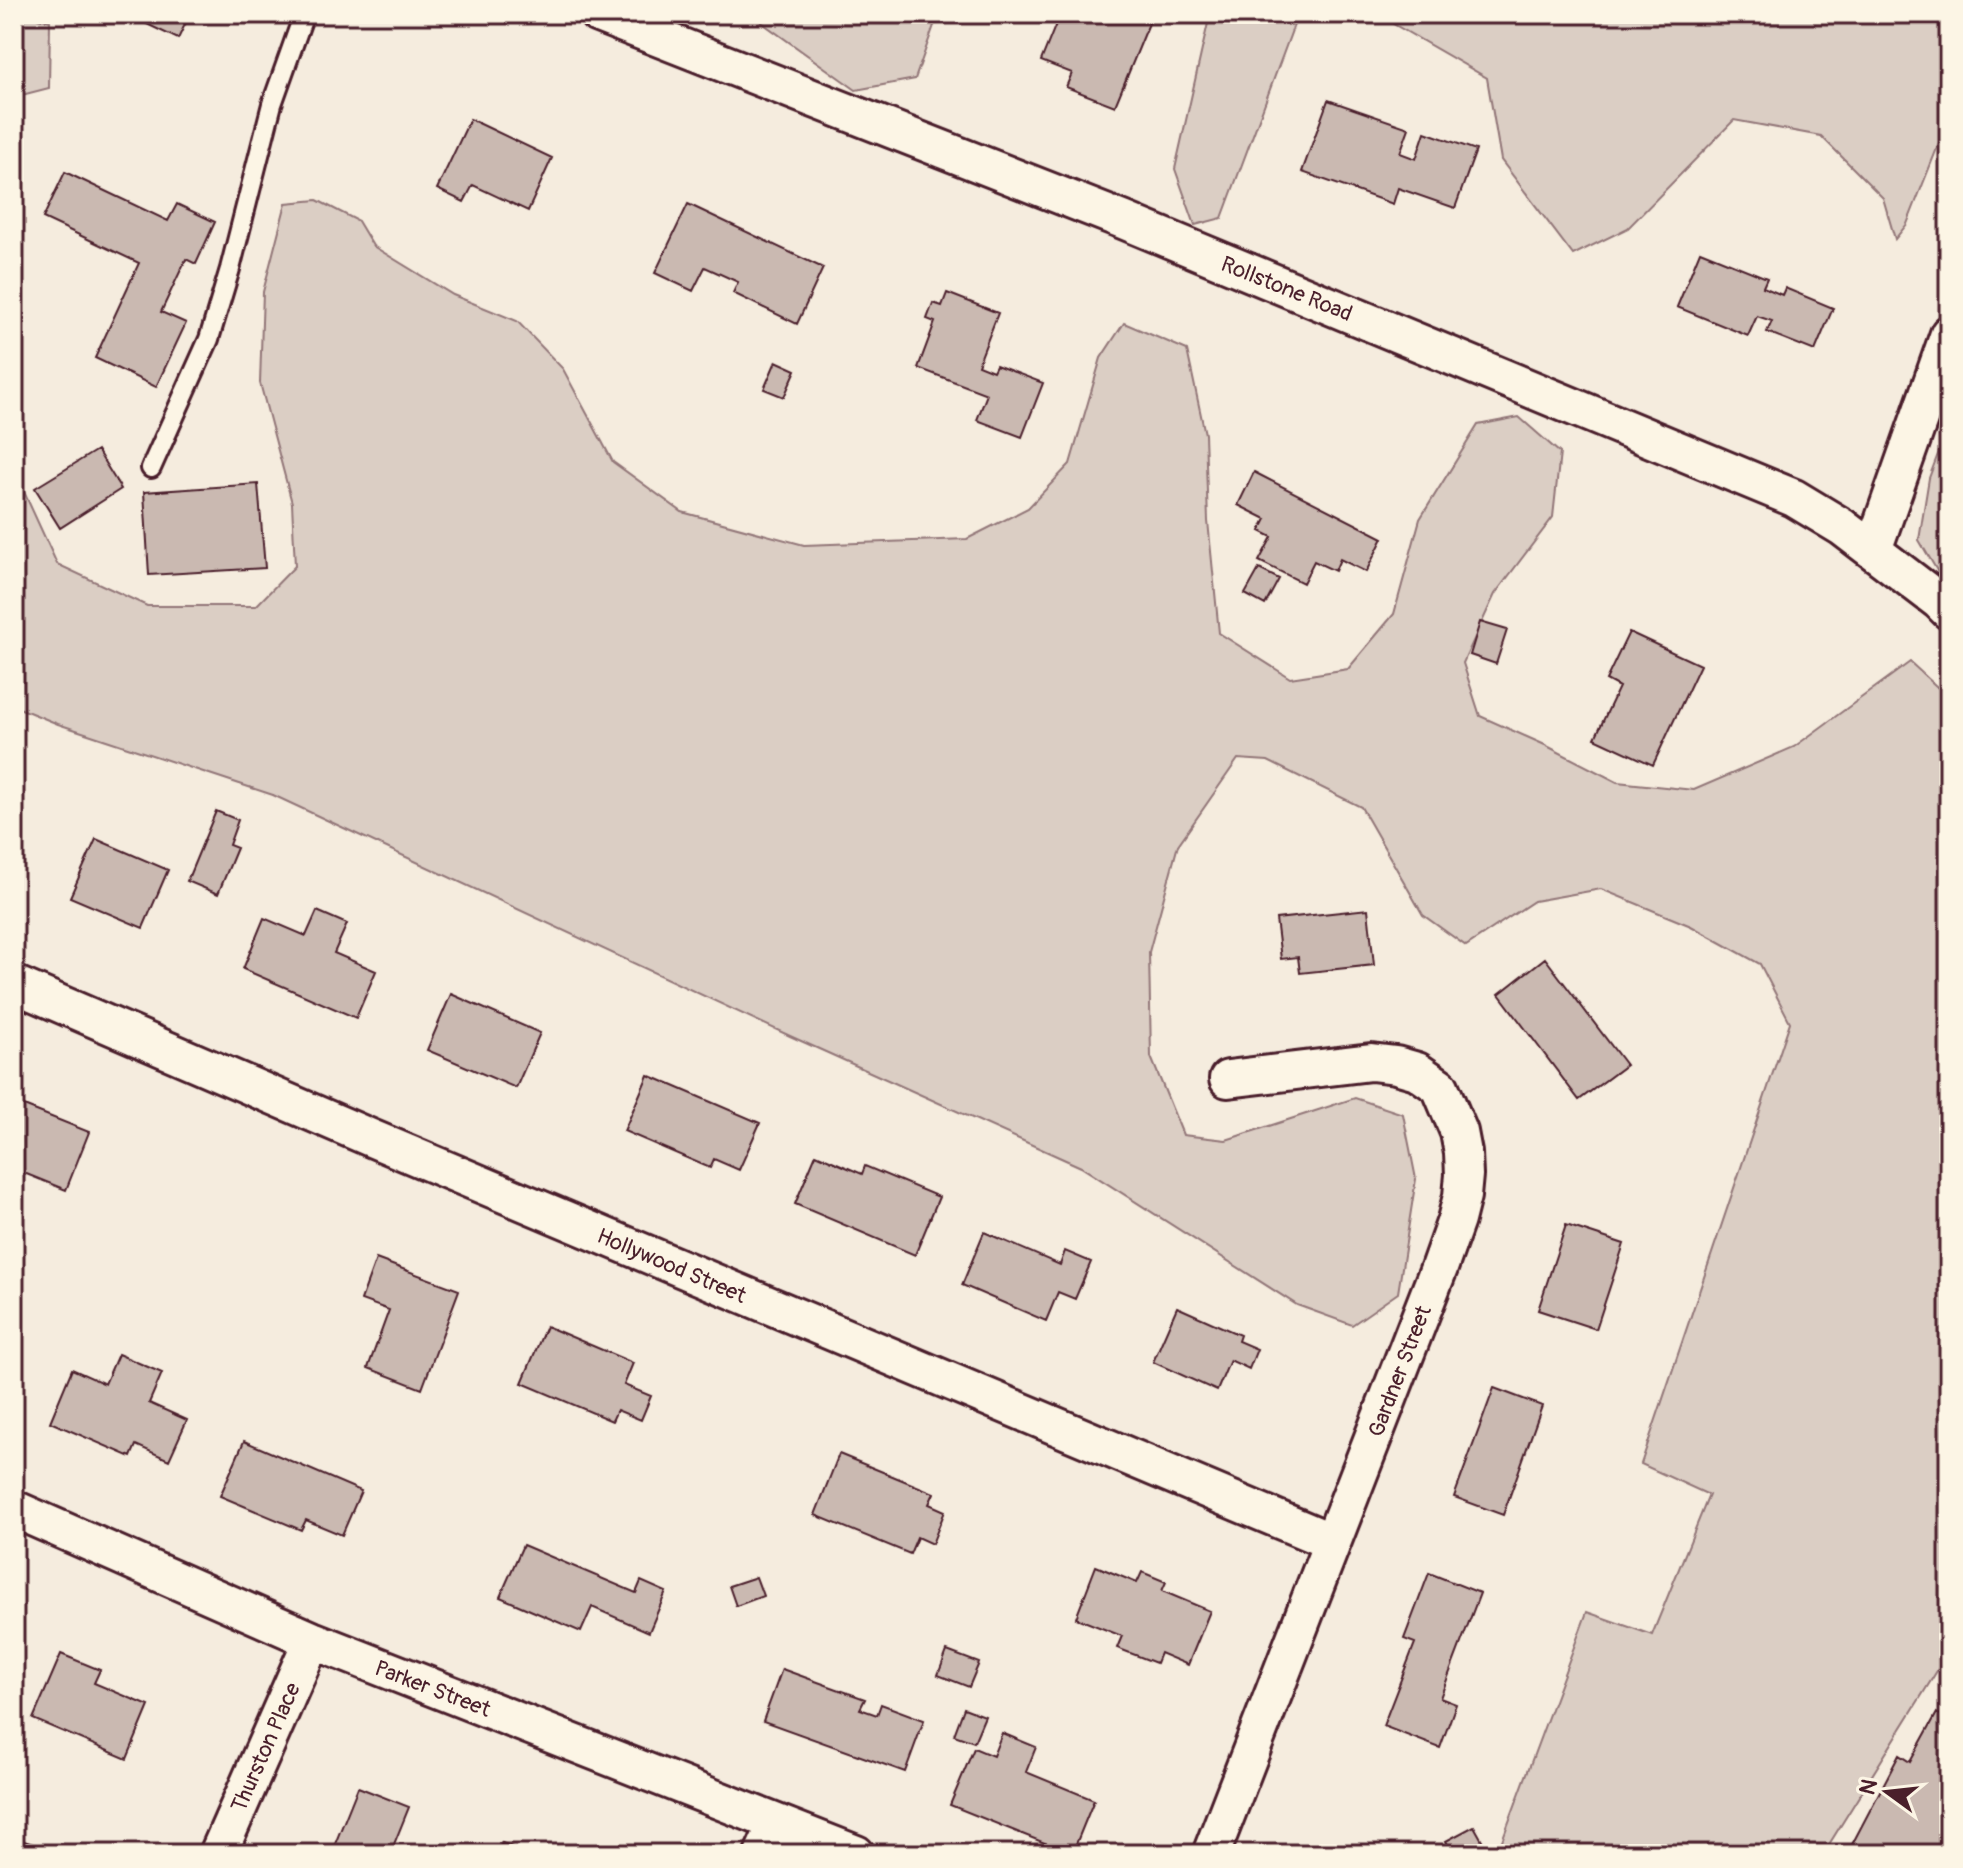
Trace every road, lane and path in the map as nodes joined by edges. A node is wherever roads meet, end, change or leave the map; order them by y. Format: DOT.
graph roads {
  1 [pos="304,14"];
  2 [pos="598,14"];
  3 [pos="1949,334"];
  4 [pos="151,468"];
  5 [pos="1873,550"];
  6 [pos="1949,611"];
  7 [pos="14,984"];
  8 [pos="1228,1079"];
  9 [pos="14,1509"];
  10 [pos="1332,1542"];
  11 [pos="312,1640"];
  12 [pos="770,1838"];
  13 [pos="218,1854"];
  14 [pos="856,1854"];
  15 [pos="1211,1854"];
  1 -- 4 [label="lane"];
  2 -- 5 [label="street, Rollstone Road"];
  3 -- 5 [label="street"];
  5 -- 6 [label="street, Rollstone Road"];
  7 -- 10 [label="street, Hollywood Street"];
  8 -- 10 [label="street, Gardner Street"];
  9 -- 11 [label="street, Parker Street"];
  10 -- 15 [label="street, Gardner Street"];
  11 -- 12 [label="street, Parker Street"];
  11 -- 13 [label="street, Thurston Place"];
  12 -- 14 [label="street, Parker Street"];
}
